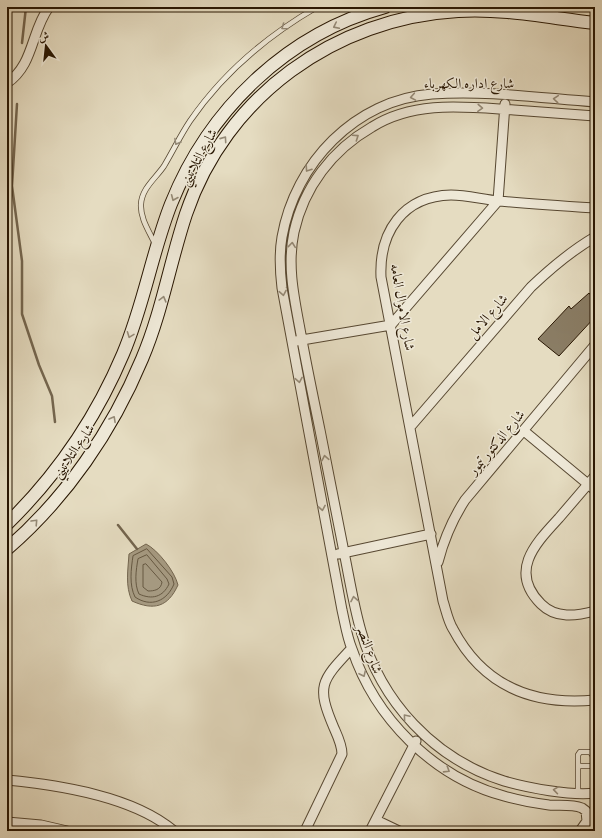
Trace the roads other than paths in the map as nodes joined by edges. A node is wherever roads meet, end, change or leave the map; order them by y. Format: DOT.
graph roads {
  1 [pos="49,7"];
  2 [pos="318,7"];
  3 [pos="385,7"];
  4 [pos="595,23"];
  5 [pos="7,82"];
  6 [pos="506,95"];
  7 [pos="595,102"];
  8 [pos="505,109"];
  9 [pos="595,116"];
  10 [pos="498,201"];
  11 [pos="595,208"];
  12 [pos="595,237"];
  13 [pos="158,248"];
  14 [pos="390,325"];
  15 [pos="302,340"];
  16 [pos="292,342"];
  17 [pos="595,345"];
  18 [pos="410,426"];
  19 [pos="524,431"];
  20 [pos="595,476"];
  21 [pos="592,487"];
  22 [pos="7,524"];
  23 [pos="431,534"];
  24 [pos="7,549"];
  25 [pos="344,552"];
  26 [pos="332,558"];
  27 [pos="437,566"];
  28 [pos="595,611"];
  29 [pos="352,649"];
  30 [pos="595,700"];
  31 [pos="420,732"];
  32 [pos="414,745"];
  33 [pos="578,766"];
  34 [pos="594,766"];
  35 [pos="490,776"];
  36 [pos="7,780"];
  37 [pos="484,789"];
  38 [pos="578,793"];
  39 [pos="595,793"];
  40 [pos="577,806"];
  41 [pos="376,820"];
  42 [pos="7,822"];
  43 [pos="595,828"];
  44 [pos="67,831"];
  45 [pos="174,831"];
  46 [pos="305,831"];
  47 [pos="370,831"];
  48 [pos="399,831"];
  49 [pos="580,831"];
  50 [pos="592,831"];
  1 -- 5 [label="street"];
  2 -- 13 [label="lane, one-way"];
  3 -- 13 [label="main road, شارع التلاتيني, one-way"];
  24 -- 4 [label="main road, شارع التلاتيني, one-way"];
  7 -- 6 [label="street, شارع اداره الكهرباء, one-way"];
  6 -- 8 [label="street"];
  6 -- 16 [label="street, شارع اداره الكهرباء, one-way"];
  8 -- 9 [label="street, شارع اداره الكهرباء"];
  8 -- 10 [label="street"];
  15 -- 8 [label="street, شارع اداره الكهرباء, one-way"];
  10 -- 11 [label="street, شارع الاموال العامه"];
  10 -- 14 [label="street"];
  10 -- 14 [label="street, شارع الاموال العامه"];
  12 -- 18 [label="street, شارع الامل"];
  13 -- 22 [label="main road, شارع التلاتيني, one-way"];
  14 -- 15 [label="street"];
  14 -- 18 [label="street, شارع الاموال العامه"];
  15 -- 16 [label="street"];
  25 -- 15 [label="street, شارع النصر, one-way"];
  16 -- 26 [label="street, شارع النصر, one-way"];
  17 -- 19 [label="street, شارع الدكتور تيمور"];
  18 -- 23 [label="street, شارع الاموال العامه"];
  19 -- 21 [label="street"];
  19 -- 27 [label="street, شارع الدكتور تيمور"];
  20 -- 21 [label="street"];
  21 -- 28 [label="street"];
  23 -- 25 [label="street"];
  23 -- 27 [label="street, شارع الاموال العامه"];
  25 -- 26 [label="street"];
  31 -- 25 [label="street, شارع النصر, one-way"];
  26 -- 29 [label="street, شارع النصر"];
  27 -- 30 [label="street, شارع الاموال العامه"];
  29 -- 32 [label="street, شارع النصر, one-way"];
  29 -- 46 [label="street"];
  31 -- 32 [label="street"];
  31 -- 35 [label="street, شارع النصر"];
  32 -- 37 [label="street, شارع النصر, one-way"];
  32 -- 41 [label="street"];
  33 -- 34 [label="lane"];
  33 -- 34 [label="lane"];
  33 -- 38 [label="lane"];
  34 -- 39 [label="lane"];
  35 -- 37 [label="street"];
  38 -- 35 [label="street, شارع النصر, one-way"];
  36 -- 45 [label="street"];
  37 -- 40 [label="street, شارع النصر"];
  38 -- 39 [label="street, شارع النصر"];
  38 -- 40 [label="street"];
  40 -- 49 [label="street"];
  41 -- 47 [label="street"];
  41 -- 48 [label="street"];
  42 -- 44 [label="street"];
  43 -- 50 [label="main road"];
}
